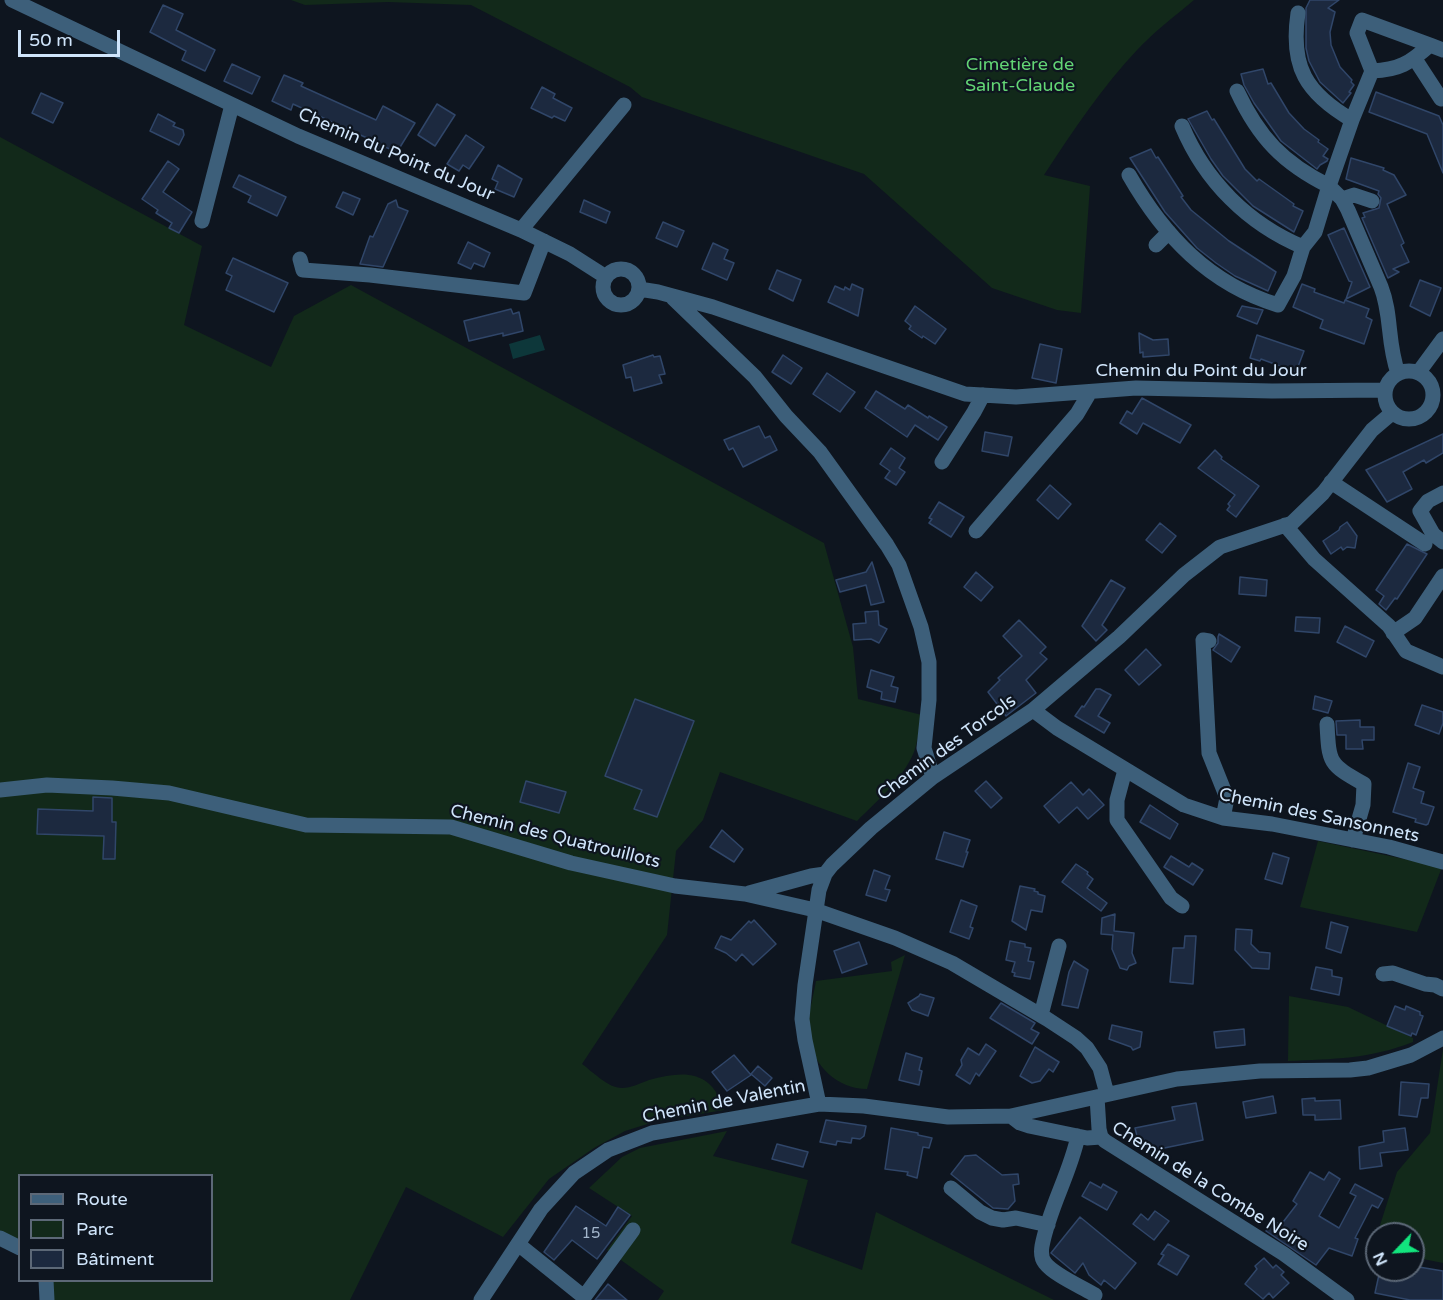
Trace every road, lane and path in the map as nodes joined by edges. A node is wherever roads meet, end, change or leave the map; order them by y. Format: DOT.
graph roads {
  1 [pos="12,0"];
  2 [pos="1298,13"];
  3 [pos="1437,47"];
  4 [pos="1415,59"];
  5 [pos="1372,71"];
  6 [pos="1237,91"];
  7 [pos="1441,99"];
  8 [pos="232,105"];
  9 [pos="624,105"];
  10 [pos="1352,120"];
  11 [pos="1182,126"];
  12 [pos="1129,175"];
  13 [pos="1329,186"];
  14 [pos="1342,199"];
  15 [pos="1372,201"];
  16 [pos="202,221"];
  17 [pos="521,230"];
  18 [pos="1169,232"];
  19 [pos="544,241"];
  20 [pos="1156,245"];
  21 [pos="1303,247"];
  22 [pos="300,259"];
  23 [pos="606,277"];
  24 [pos="639,289"];
  25 [pos="671,296"];
  26 [pos="713,307"];
  27 [pos="703,327"];
  28 [pos="1443,339"];
  29 [pos="1398,373"];
  30 [pos="1418,373"];
  31 [pos="1385,390"];
  32 [pos="1090,392"];
  33 [pos="983,395"];
  34 [pos="1438,402"];
  35 [pos="1392,413"];
  36 [pos="942,462"];
  37 [pos="1331,482"];
  38 [pos="1443,493"];
  39 [pos="1284,525"];
  40 [pos="976,531"];
  41 [pos="1443,542"];
  42 [pos="1425,544"];
  43 [pos="1443,576"];
  44 [pos="1393,633"];
  45 [pos="1209,641"];
  46 [pos="1443,667"];
  47 [pos="1033,710"];
  48 [pos="1327,724"];
  49 [pos="1125,770"];
  50 [pos="933,777"];
  51 [pos="0,790"];
  52 [pos="1223,818"];
  53 [pos="1353,840"];
  54 [pos="1443,862"];
  55 [pos="825,874"];
  56 [pos="745,894"];
  57 [pos="1182,906"];
  58 [pos="815,910"];
  59 [pos="1059,946"];
  60 [pos="1383,974"];
  61 [pos="1443,989"];
  62 [pos="1041,1015"];
  63 [pos="1443,1038"];
  64 [pos="1102,1095"];
  65 [pos="819,1104"];
  66 [pos="1011,1116"];
  67 [pos="1077,1136"];
  68 [pos="1101,1137"];
  69 [pos="951,1188"];
  70 [pos="1048,1225"];
  71 [pos="633,1230"];
  72 [pos="0,1238"];
  73 [pos="518,1244"];
  74 [pos="18,1247"];
  75 [pos="46,1282"];
  76 [pos="1095,1295"];
  77 [pos="47,1300"];
  78 [pos="481,1300"];
  79 [pos="1347,1300"];
  1 -- 8 [label="street, Chemin du Point du Jour"];
  2 -- 10 [label="street"];
  3 -- 4 [label="street"];
  3 -- 5 [label="street"];
  4 -- 5 [label="street"];
  4 -- 7 [label="street"];
  5 -- 10 [label="street"];
  6 -- 13 [label="street"];
  8 -- 16 [label="street"];
  8 -- 17 [label="street, Chemin du Point du Jour"];
  9 -- 17 [label="street"];
  10 -- 13 [label="street"];
  11 -- 21 [label="street"];
  12 -- 18 [label="street"];
  13 -- 14 [label="street"];
  13 -- 21 [label="street"];
  14 -- 15 [label="street"];
  14 -- 29 [label="street"];
  17 -- 19 [label="street, Chemin du Point du Jour"];
  18 -- 20 [label="street"];
  18 -- 21 [label="street"];
  19 -- 22 [label="street"];
  19 -- 23 [label="street, Chemin du Point du Jour"];
  23 -- 24 [label="street"];
  23 -- 24 [label="street"];
  24 -- 25 [label="street, Chemin du Point du Jour"];
  25 -- 26 [label="street, Chemin du Point du Jour"];
  25 -- 27 [label="street"];
  26 -- 27 [label="street"];
  26 -- 33 [label="street, Chemin du Point du Jour"];
  27 -- 50 [label="street"];
  28 -- 30 [label="street"];
  29 -- 30 [label="street"];
  29 -- 31 [label="street"];
  30 -- 34 [label="street"];
  31 -- 32 [label="street, Chemin du Point du Jour"];
  31 -- 35 [label="street"];
  32 -- 33 [label="street, Chemin du Point du Jour"];
  32 -- 40 [label="street"];
  33 -- 36 [label="street"];
  34 -- 35 [label="street"];
  35 -- 37 [label="street, Chemin des Torcols"];
  37 -- 39 [label="street, Chemin des Torcols"];
  37 -- 42 [label="street"];
  38 -- 41 [label="street"];
  39 -- 44 [label="street"];
  39 -- 47 [label="street, Chemin des Torcols"];
  43 -- 44 [label="street"];
  44 -- 46 [label="street"];
  45 -- 52 [label="street"];
  47 -- 49 [label="street, Chemin des Sansonnets"];
  47 -- 50 [label="street, Chemin des Torcols"];
  48 -- 53 [label="street"];
  49 -- 52 [label="street, Chemin des Sansonnets"];
  49 -- 57 [label="street"];
  50 -- 55 [label="street, Chemin des Torcols"];
  51 -- 56 [label="street, Chemin des Quatrouillots"];
  52 -- 53 [label="street, Chemin des Sansonnets"];
  53 -- 54 [label="street, Chemin des Sansonnets"];
  55 -- 56 [label="street, Chemin des Quatrouillots"];
  55 -- 58 [label="street, Chemin des Torcols"];
  56 -- 58 [label="street, Chemin des Quatrouillots"];
  58 -- 62 [label="street, Chemin des Quatrouillots"];
  58 -- 65 [label="street, Chemin des Torcols"];
  59 -- 62 [label="street"];
  60 -- 61 [label="street"];
  62 -- 64 [label="street, Chemin des Quatrouillots"];
  63 -- 64 [label="street"];
  64 -- 66 [label="street"];
  64 -- 68 [label="street, Chemin des Quatrouillots"];
  65 -- 66 [label="street, Chemin de Valentin"];
  65 -- 73 [label="street, Chemin de Valentin"];
  66 -- 67 [label="street, Chemin de la Combe Noire"];
  67 -- 68 [label="street, Chemin de la Combe Noire"];
  67 -- 70 [label="street"];
  68 -- 79 [label="street, Chemin de la Combe Noire"];
  69 -- 70 [label="street"];
  70 -- 76 [label="street"];
  71 -- 73 [label="street"];
  72 -- 74 [label="street"];
  73 -- 78 [label="street, Chemin de Valentin"];
  75 -- 77 [label="street"];
}
